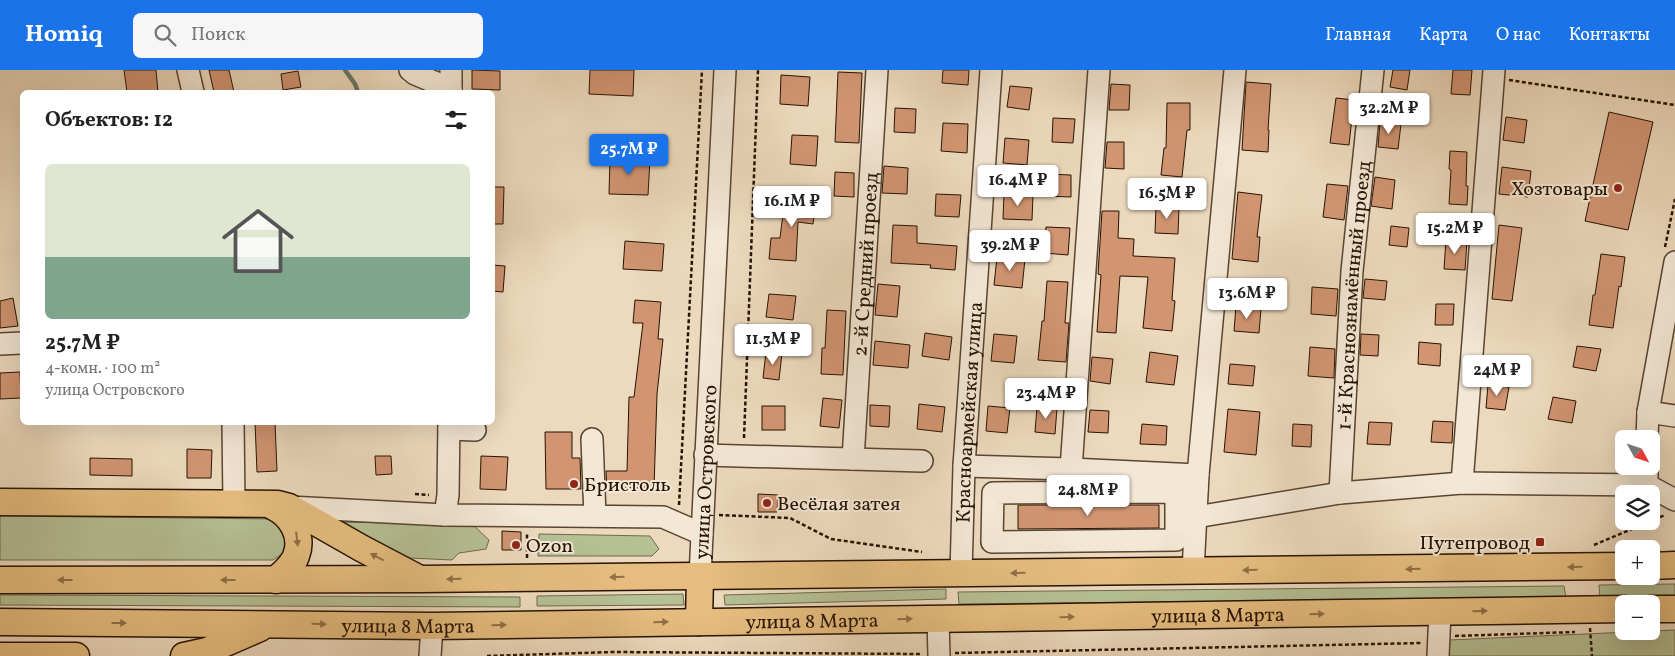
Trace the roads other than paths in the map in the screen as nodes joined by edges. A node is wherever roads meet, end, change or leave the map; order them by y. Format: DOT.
graph roads {
  1 [pos="188,70"];
  2 [pos="410,70"];
  3 [pos="725,70"];
  4 [pos="877,70"];
  5 [pos="991,70"];
  6 [pos="1099,70"];
  7 [pos="1235,70"];
  8 [pos="1373,70"];
  9 [pos="1493,74"];
  10 [pos="451,84"];
  11 [pos="193,90"];
  12 [pos="1675,262"];
  13 [pos="20,343"];
  14 [pos="0,344"];
  15 [pos="1648,412"];
  16 [pos="1675,416"];
  17 [pos="233,425"];
  18 [pos="449,426"];
  19 [pos="475,430"];
  20 [pos="1647,430"];
  21 [pos="592,439"];
  22 [pos="705,455"];
  23 [pos="853,459"];
  24 [pos="922,461"];
  25 [pos="964,466"];
  26 [pos="1071,469"];
  27 [pos="1647,476"];
  28 [pos="1198,482"];
  29 [pos="1462,484"];
  30 [pos="1176,492"];
  31 [pos="1340,493"];
  32 [pos="0,502"];
  33 [pos="234,504"];
  34 [pos="279,506"];
  35 [pos="1670,508"];
  36 [pos="445,515"];
  37 [pos="595,516"];
  38 [pos="1196,517"];
  39 [pos="703,524"];
  40 [pos="1615,566"];
  41 [pos="1660,566"];
  42 [pos="1675,566"];
  43 [pos="1193,571"];
  44 [pos="961,573"];
  45 [pos="700,576"];
  46 [pos="421,579"];
  47 [pos="0,580"];
  48 [pos="276,580"];
  49 [pos="1615,609"];
  50 [pos="1660,609"];
  51 [pos="1675,609"];
  52 [pos="1440,612"];
  53 [pos="938,619"];
  54 [pos="0,622"];
  55 [pos="698,622"];
  56 [pos="270,624"];
  57 [pos="432,626"];
  58 [pos="1444,645"];
  59 [pos="939,655"];
  60 [pos="0,656"];
  61 [pos="76,656"];
  62 [pos="184,656"];
  63 [pos="430,656"];
  1 -- 11 [label="street"];
  2 -- 10 [label="street"];
  3 -- 22 [label="street, улица Островского"];
  4 -- 23 [label="street, 2-й Средний проезд"];
  5 -- 25 [label="street, Красноармейская улица"];
  6 -- 26 [label="street"];
  7 -- 28 [label="street"];
  8 -- 31 [label="street, 1-й Краснознамённый проезд"];
  9 -- 29 [label="street"];
  12 -- 15 [label="street"];
  13 -- 14 [label="street"];
  15 -- 16 [label="street"];
  15 -- 20 [label="street"];
  17 -- 33 [label="street"];
  18 -- 19 [label="street"];
  18 -- 36 [label="street"];
  21 -- 37 [label="street"];
  22 -- 23 [label="street"];
  22 -- 39 [label="street, улица Островского"];
  23 -- 24 [label="street"];
  25 -- 26 [label="street"];
  25 -- 44 [label="street, Красноармейская улица"];
  26 -- 28 [label="street"];
  27 -- 29 [label="street"];
  27 -- 35 [label="street"];
  28 -- 30 [label="street"];
  28 -- 38 [label="street"];
  29 -- 31 [label="street"];
  30 -- 30 [label="street"];
  31 -- 38 [label="street"];
  32 -- 33 [label="main road"];
  33 -- 34 [label="main road"];
  34 -- 36 [label="street"];
  46 -- 34 [label="main road, one-way"];
  34 -- 48 [label="main road, one-way"];
  36 -- 37 [label="street"];
  37 -- 39 [label="street"];
  38 -- 43 [label="street"];
  39 -- 45 [label="street, улица Островского"];
  40 -- 43 [label="main road, one-way"];
  41 -- 42 [label="main road"];
  43 -- 44 [label="main road, one-way"];
  44 -- 45 [label="main road"];
  45 -- 46 [label="main road, one-way"];
  45 -- 55 [label="main road"];
  46 -- 48 [label="main road"];
  48 -- 47 [label="main road, one-way"];
  52 -- 49 [label="main road, улица 8 Марта, one-way"];
  50 -- 51 [label="main road"];
  53 -- 52 [label="main road, улица 8 Марта, one-way"];
  52 -- 58 [label="street"];
  55 -- 53 [label="main road, улица 8 Марта, one-way"];
  53 -- 59 [label="street"];
  54 -- 56 [label="main road, улица 8 Марта, one-way"];
  57 -- 55 [label="main road, улица 8 Марта, one-way"];
  56 -- 57 [label="main road, улица 8 Марта, one-way"];
  56 -- 62 [label="main road"];
  57 -- 63 [label="street"];
  60 -- 61 [label="main road"];
}
